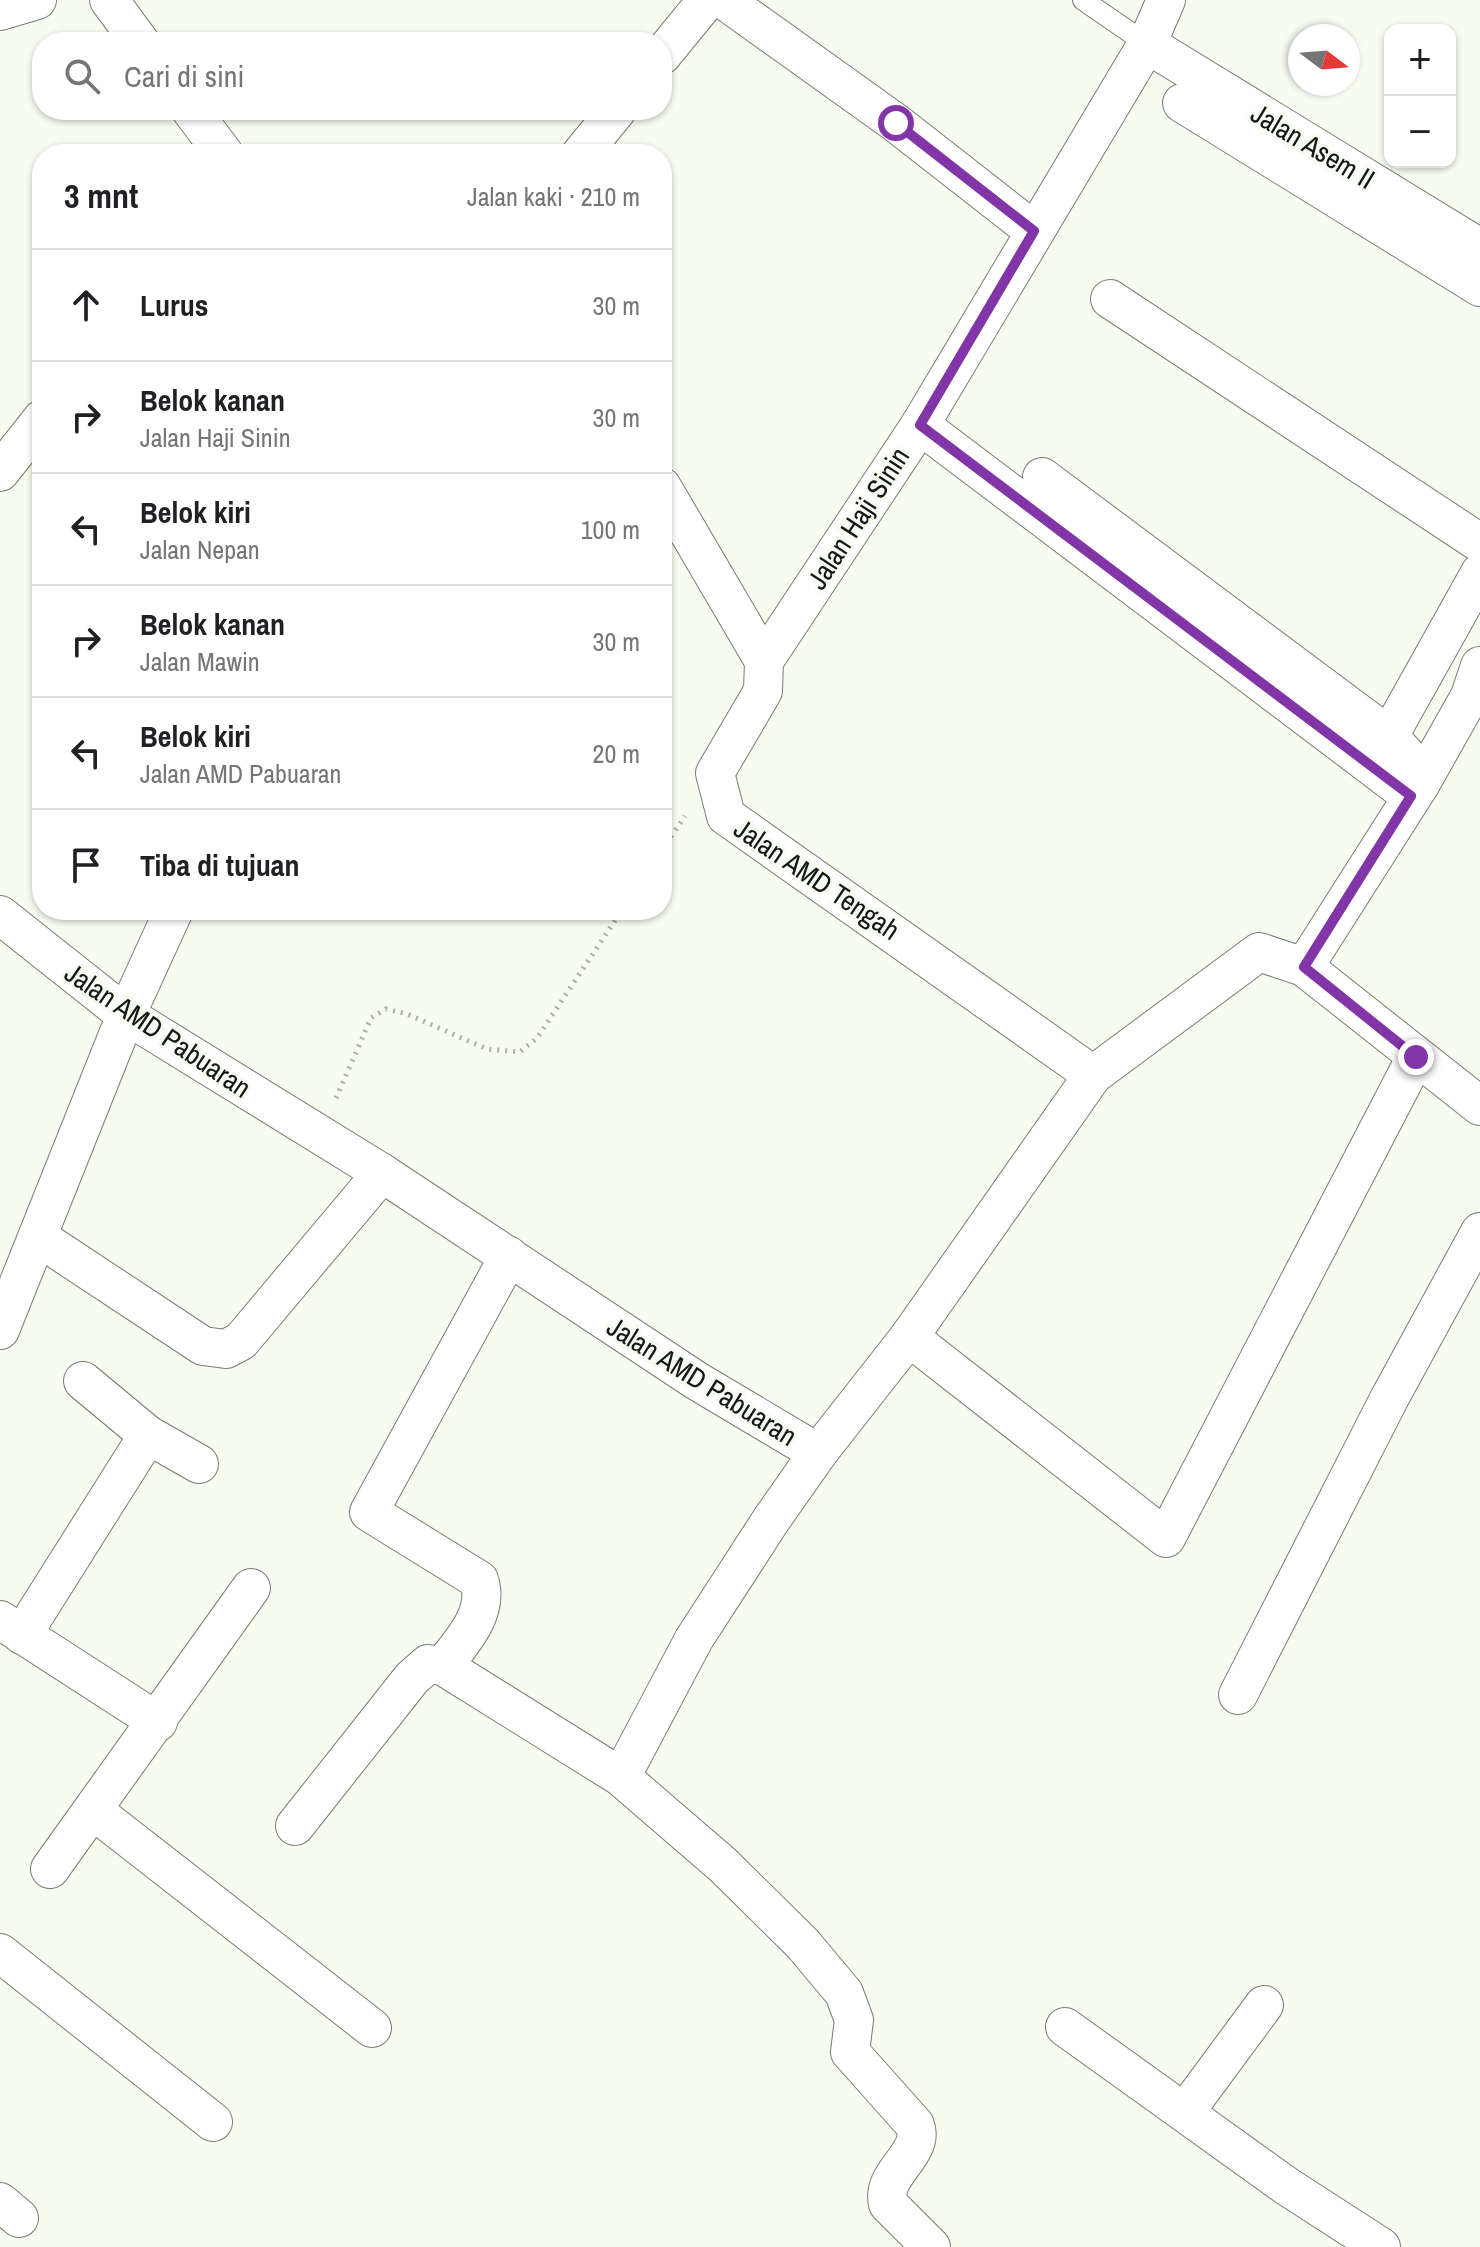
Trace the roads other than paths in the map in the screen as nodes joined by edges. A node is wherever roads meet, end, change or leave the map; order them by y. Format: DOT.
graph roads {
  1 [pos="37,0"];
  2 [pos="109,0"];
  3 [pos="707,0"];
  4 [pos="724,0"];
  5 [pos="1083,0"];
  6 [pos="1166,0"];
  7 [pos="0,11"];
  8 [pos="133,32"];
  9 [pos="672,43"];
  10 [pos="1147,44"];
  11 [pos="1182,103"];
  12 [pos="198,120"];
  13 [pos="609,120"];
  14 [pos="216,144"];
  15 [pos="589,144"];
  16 [pos="1034,231"];
  17 [pos="1480,248"];
  18 [pos="1480,287"];
  19 [pos="1110,299"];
  20 [pos="920,425"];
  21 [pos="32,432"];
  22 [pos="0,472"];
  23 [pos="1042,477"];
  24 [pos="672,504"];
  25 [pos="1480,543"];
  26 [pos="1480,573"];
  27 [pos="764,661"];
  28 [pos="1480,666"];
  29 [pos="1389,736"];
  30 [pos="1416,790"];
  31 [pos="0,915"];
  32 [pos="169,920"];
  33 [pos="1304,967"];
  34 [pos="126,1015"];
  35 [pos="1416,1057"];
  36 [pos="1093,1075"];
  37 [pos="1480,1106"];
  38 [pos="382,1173"];
  39 [pos="1480,1232"];
  40 [pos="38,1237"];
  41 [pos="509,1256"];
  42 [pos="0,1330"];
  43 [pos="909,1337"];
  44 [pos="83,1381"];
  45 [pos="148,1435"];
  46 [pos="818,1453"];
  47 [pos="199,1464"];
  48 [pos="251,1588"];
  49 [pos="11,1627"];
  50 [pos="443,1666"];
  51 [pos="1238,1695"];
  52 [pos="158,1722"];
  53 [pos="621,1777"];
  54 [pos="94,1811"];
  55 [pos="295,1826"];
  56 [pos="50,1869"];
  57 [pos="0,1953"];
  58 [pos="1264,2005"];
  59 [pos="1065,2027"];
  60 [pos="372,2028"];
  61 [pos="1185,2112"];
  62 [pos="213,2122"];
  63 [pos="931,2247"];
  64 [pos="1381,2247"];
  1 -- 7 [label="street"];
  2 -- 8 [label="street"];
  3 -- 9 [label="street"];
  4 -- 16 [label="street"];
  5 -- 10 [label="lane"];
  6 -- 10 [label="street, Jalan Haji Sinin"];
  10 -- 16 [label="street, Jalan Haji Sinin"];
  10 -- 17 [label="street, Jalan Asem II"];
  11 -- 18 [label="street"];
  12 -- 14 [label="street"];
  13 -- 15 [label="street"];
  16 -- 20 [label="street, Jalan Haji Sinin"];
  19 -- 25 [label="street"];
  20 -- 27 [label="street, Jalan Haji Sinin"];
  20 -- 30 [label="street"];
  21 -- 22 [label="street"];
  23 -- 29 [label="street"];
  24 -- 27 [label="street"];
  26 -- 29 [label="street"];
  27 -- 36 [label="street, Jalan AMD Tengah"];
  28 -- 30 [label="street"];
  29 -- 30 [label="street"];
  30 -- 33 [label="street"];
  31 -- 34 [label="street, Jalan AMD Pabuaran"];
  32 -- 34 [label="street"];
  33 -- 35 [label="street, Jalan AMD Pabuaran"];
  33 -- 36 [label="street, Jalan AMD Pabuaran"];
  34 -- 38 [label="street, Jalan AMD Pabuaran"];
  34 -- 40 [label="street"];
  35 -- 37 [label="street, Jalan AMD Pabuaran"];
  35 -- 43 [label="street"];
  36 -- 43 [label="street, Jalan AMD Pabuaran"];
  38 -- 40 [label="street"];
  38 -- 41 [label="street, Jalan AMD Pabuaran"];
  39 -- 51 [label="street"];
  40 -- 42 [label="street"];
  41 -- 46 [label="street, Jalan AMD Pabuaran"];
  41 -- 50 [label="street"];
  43 -- 46 [label="street, Jalan AMD Pabuaran"];
  44 -- 45 [label="street"];
  45 -- 47 [label="street"];
  45 -- 49 [label="street"];
  46 -- 53 [label="street"];
  48 -- 52 [label="street"];
  49 -- 52 [label="street"];
  50 -- 53 [label="street"];
  50 -- 55 [label="street"];
  52 -- 54 [label="street"];
  53 -- 63 [label="street"];
  54 -- 56 [label="street"];
  54 -- 60 [label="street"];
  57 -- 62 [label="street"];
  58 -- 61 [label="street"];
  59 -- 61 [label="street"];
  61 -- 64 [label="street"];
}
